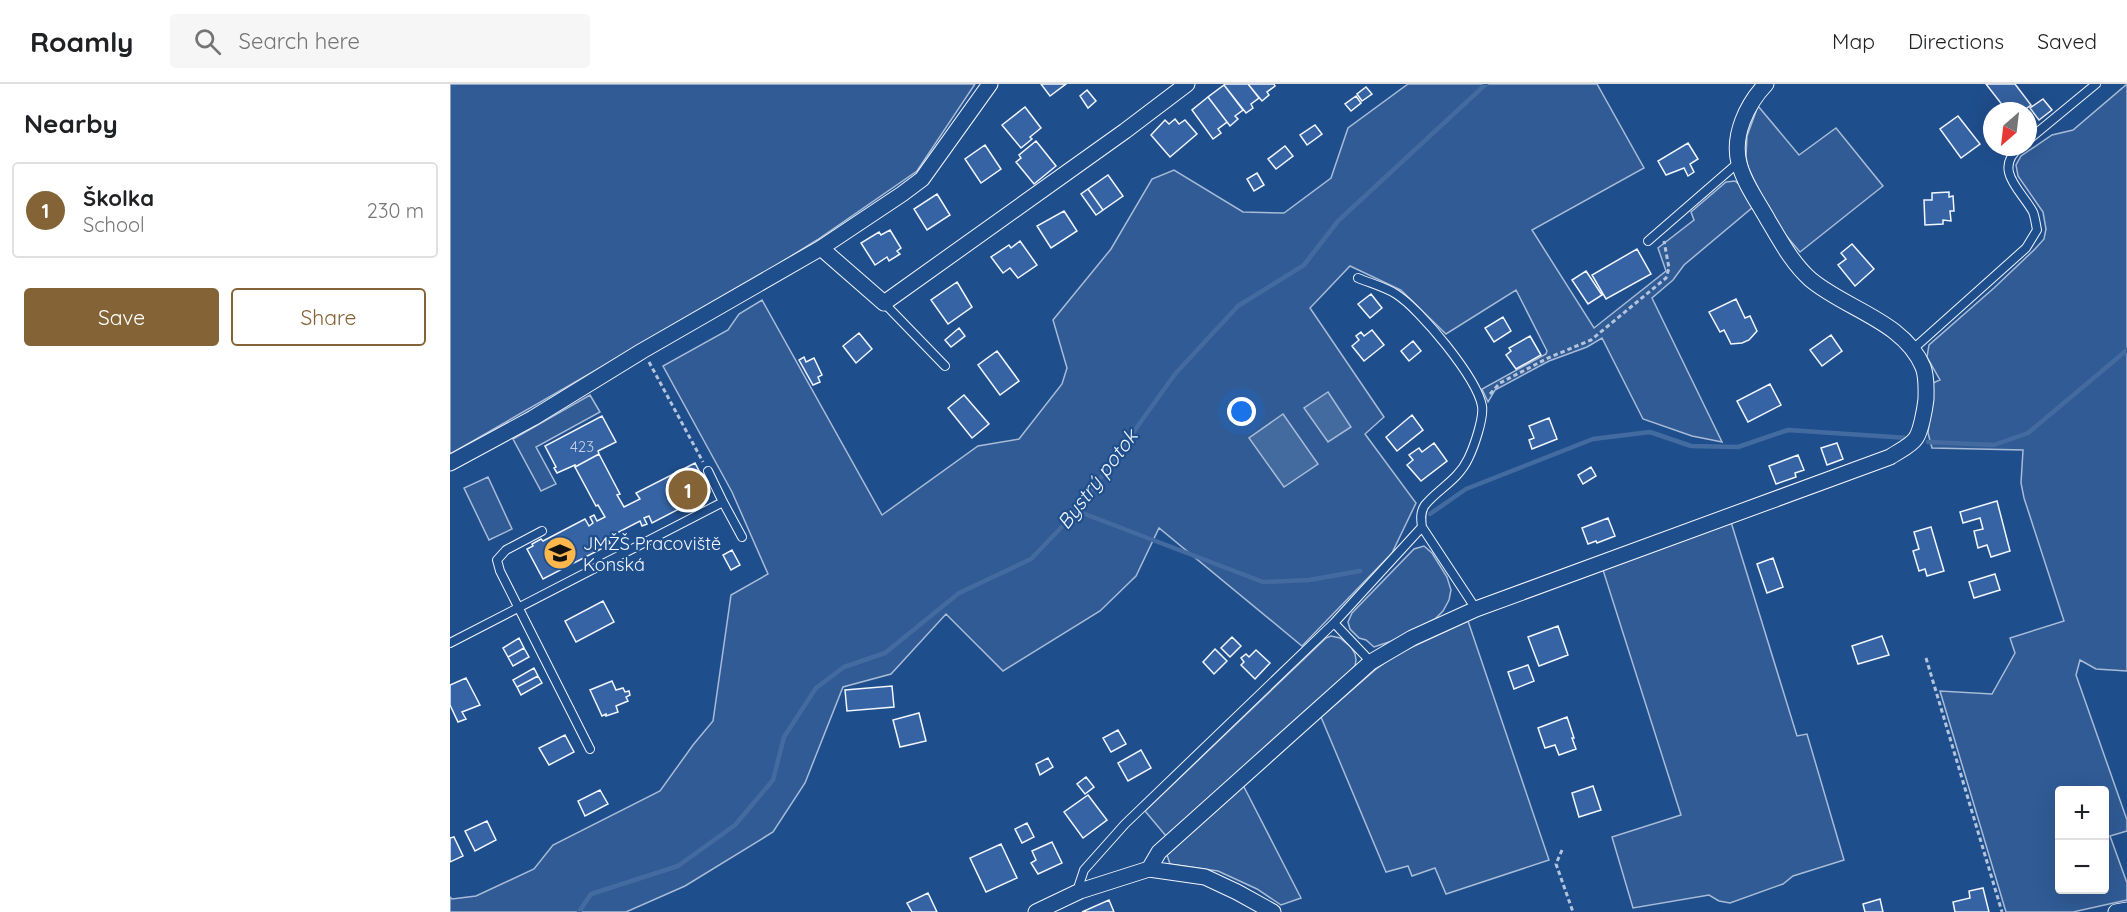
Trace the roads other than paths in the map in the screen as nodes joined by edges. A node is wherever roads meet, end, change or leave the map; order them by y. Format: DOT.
graph roads {
  1 [pos="990,84"];
  2 [pos="1187,84"];
  3 [pos="1766,84"];
  4 [pos="2096,84"];
  5 [pos="2037,133"];
  6 [pos="2012,156"];
  7 [pos="1739,162"];
  8 [pos="1648,241"];
  9 [pos="821,248"];
  10 [pos="1358,278"];
  11 [pos="884,303"];
  12 [pos="1912,350"];
  13 [pos="945,366"];
  14 [pos="450,463"];
  15 [pos="708,471"];
  16 [pos="723,502"];
  17 [pos="1422,527"];
  18 [pos="542,531"];
  19 [pos="742,537"];
  20 [pos="518,608"];
  21 [pos="1476,609"];
  22 [pos="1334,624"];
  23 [pos="450,643"];
  24 [pos="1371,662"];
  25 [pos="590,749"];
  26 [pos="1149,868"];
  27 [pos="1080,891"];
  28 [pos="2127,910"];
  29 [pos="1036,912"];
  30 [pos="1273,912"];
  31 [pos="2116,912"];
  1 -- 9 [label="street"];
  2 -- 11 [label="street"];
  3 -- 7 [label="street"];
  4 -- 5 [label="lane"];
  6 -- 12 [label="lane"];
  7 -- 8 [label="lane"];
  7 -- 12 [label="street"];
  9 -- 11 [label="street"];
  9 -- 14 [label="street"];
  10 -- 17 [label="lane"];
  11 -- 13 [label="lane"];
  12 -- 21 [label="street"];
  15 -- 16 [label="lane"];
  16 -- 19 [label="lane"];
  16 -- 20 [label="lane"];
  17 -- 21 [label="lane"];
  17 -- 22 [label="lane"];
  18 -- 20 [label="lane"];
  20 -- 23 [label="lane"];
  20 -- 25 [label="lane"];
  21 -- 24 [label="street"];
  22 -- 24 [label="lane"];
  22 -- 27 [label="lane"];
  24 -- 26 [label="street"];
  26 -- 27 [label="street"];
  26 -- 30 [label="street"];
  27 -- 29 [label="street"];
  28 -- 31 [label="street"];
}
